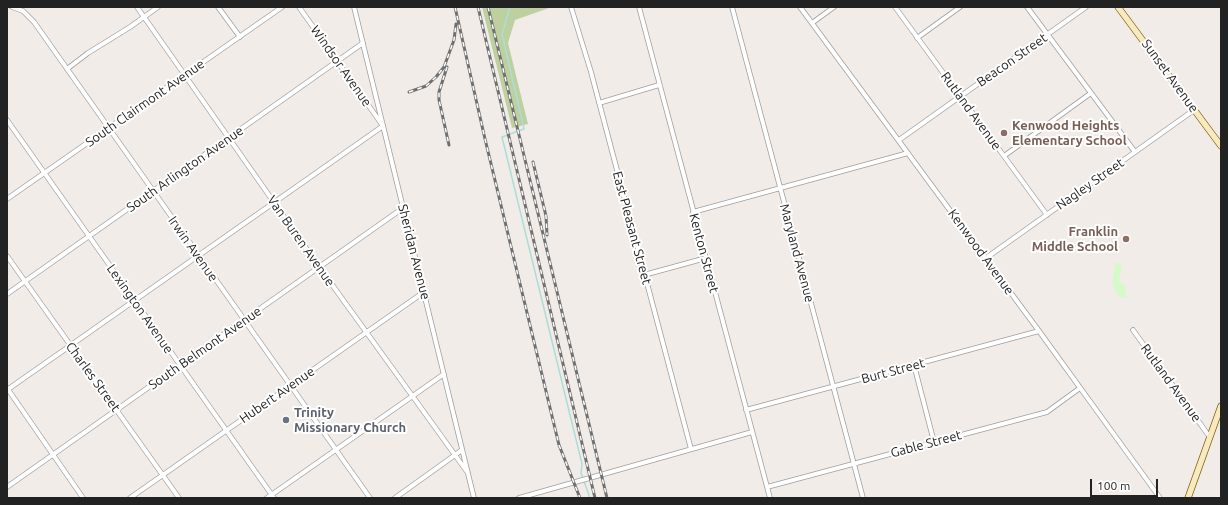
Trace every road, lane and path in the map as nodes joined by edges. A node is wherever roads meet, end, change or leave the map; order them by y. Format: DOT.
graph roads {
  1 [pos="12,7"];
  2 [pos="137,7"];
  3 [pos="158,7"];
  4 [pos="218,7"];
  5 [pos="282,7"];
  6 [pos="299,7"];
  7 [pos="354,7"];
  8 [pos="571,7"];
  9 [pos="639,7"];
  10 [pos="732,7"];
  11 [pos="800,7"];
  12 [pos="834,7"];
  13 [pos="895,7"];
  14 [pos="960,7"];
  15 [pos="1027,7"];
  16 [pos="1086,7"];
  17 [pos="1118,7"];
  18 [pos="144,18"];
  19 [pos="812,23"];
  20 [pos="1048,34"];
  21 [pos="240,37"];
  22 [pos="917,38"];
  23 [pos="363,43"];
  24 [pos="337,61"];
  25 [pos="67,69"];
  26 [pos="184,76"];
  27 [pos="659,85"];
  28 [pos="1091,93"];
  29 [pos="960,96"];
  30 [pos="599,103"];
  31 [pos="1194,110"];
  32 [pos="7,120"];
  33 [pos="383,126"];
  34 [pos="108,129"];
  35 [pos="228,139"];
  36 [pos="899,140"];
  37 [pos="1221,146"];
  38 [pos="1135,152"];
  39 [pos="908,154"];
  40 [pos="1004,156"];
  41 [pos="45,173"];
  42 [pos="780,188"];
  43 [pos="153,192"];
  44 [pos="7,200"];
  45 [pos="273,203"];
  46 [pos="403,208"];
  47 [pos="693,212"];
  48 [pos="1047,215"];
  49 [pos="89,237"];
  50 [pos="7,256"];
  51 [pos="198,256"];
  52 [pos="706,258"];
  53 [pos="986,258"];
  54 [pos="320,268"];
  55 [pos="644,275"];
  56 [pos="25,282"];
  57 [pos="424,292"];
  58 [pos="7,294"];
  59 [pos="134,300"];
  60 [pos="244,321"];
  61 [pos="1133,330"];
  62 [pos="1039,331"];
  63 [pos="366,333"];
  64 [pos="70,345"];
  65 [pos="914,365"];
  66 [pos="180,366"];
  67 [pos="444,374"];
  68 [pos="290,386"];
  69 [pos="833,387"];
  70 [pos="1080,388"];
  71 [pos="7,389"];
  72 [pos="412,396"];
  73 [pos="1221,406"];
  74 [pos="746,410"];
  75 [pos="116,411"];
  76 [pos="226,431"];
  77 [pos="752,432"];
  78 [pos="1209,436"];
  79 [pos="934,442"];
  80 [pos="336,450"];
  81 [pos="462,450"];
  82 [pos="691,450"];
  83 [pos="53,455"];
  84 [pos="454,456"];
  85 [pos="854,464"];
  86 [pos="468,473"];
  87 [pos="163,475"];
  88 [pos="767,487"];
  89 [pos="7,488"];
  90 [pos="273,496"];
  91 [pos="83,498"];
  92 [pos="130,498"];
  93 [pos="179,498"];
  94 [pos="267,498"];
  95 [pos="370,498"];
  96 [pos="395,498"];
  97 [pos="474,498"];
  98 [pos="519,498"];
  99 [pos="770,498"];
  100 [pos="863,498"];
  101 [pos="1160,498"];
  102 [pos="1188,498"];
  1 -- 25 [label="street, Irwin Avenue"];
  2 -- 18 [label="street, Van Buren Avenue"];
  3 -- 18 [label="street"];
  4 -- 21 [label="street"];
  5 -- 21 [label="street, South Clairmont Avenue"];
  6 -- 24 [label="street, Windsor Avenue"];
  7 -- 23 [label="street, Sheridan Avenue"];
  8 -- 30 [label="street, East Pleasant Street"];
  9 -- 27 [label="street, Kenton Street"];
  10 -- 42 [label="street, Maryland Avenue"];
  11 -- 19 [label="street, Kenwood Avenue"];
  12 -- 19 [label="street"];
  13 -- 22 [label="street, Rutland Avenue"];
  14 -- 22 [label="street"];
  15 -- 20 [label="street"];
  16 -- 20 [label="street, Beacon Street"];
  17 -- 31 [label="street, Sunset Avenue"];
  18 -- 25 [label="street"];
  18 -- 26 [label="street, Van Buren Avenue"];
  19 -- 36 [label="street, Kenwood Avenue"];
  20 -- 28 [label="street"];
  20 -- 29 [label="street, Beacon Street"];
  21 -- 26 [label="street, South Clairmont Avenue"];
  22 -- 29 [label="street, Rutland Avenue"];
  23 -- 24 [label="street, South Arlington Avenue"];
  23 -- 33 [label="street, Sheridan Avenue"];
  24 -- 33 [label="street, Windsor Avenue"];
  24 -- 35 [label="street, South Arlington Avenue"];
  25 -- 34 [label="street, Irwin Avenue"];
  26 -- 34 [label="street, South Clairmont Avenue"];
  26 -- 35 [label="street, Van Buren Avenue"];
  27 -- 30 [label="street"];
  27 -- 47 [label="street, Kenton Street"];
  28 -- 38 [label="street"];
  28 -- 40 [label="street"];
  29 -- 36 [label="street, Beacon Street"];
  29 -- 40 [label="street, Rutland Avenue"];
  30 -- 55 [label="street, East Pleasant Street"];
  31 -- 37 [label="street, Sunset Avenue"];
  31 -- 38 [label="street, Nagley Street"];
  32 -- 41 [label="street, Lexington Avenue"];
  33 -- 45 [label="street"];
  33 -- 46 [label="street, Sheridan Avenue"];
  34 -- 41 [label="street, South Clairmont Avenue"];
  34 -- 43 [label="street, Irwin Avenue"];
  35 -- 43 [label="street, South Arlington Avenue"];
  35 -- 45 [label="street, Van Buren Avenue"];
  36 -- 39 [label="street, Kenwood Avenue"];
  38 -- 48 [label="street, Nagley Street"];
  39 -- 42 [label="street"];
  39 -- 53 [label="street, Kenwood Avenue"];
  40 -- 48 [label="street, Rutland Avenue"];
  41 -- 44 [label="street, South Clairmont Avenue"];
  41 -- 49 [label="street, Lexington Avenue"];
  42 -- 47 [label="street"];
  42 -- 69 [label="street, Maryland Avenue"];
  43 -- 49 [label="street, South Arlington Avenue"];
  43 -- 51 [label="street, Irwin Avenue"];
  45 -- 51 [label="street"];
  45 -- 54 [label="street, Van Buren Avenue"];
  46 -- 54 [label="street, South Belmont Avenue"];
  46 -- 57 [label="street, Sheridan Avenue"];
  47 -- 52 [label="street, Kenton Street"];
  48 -- 53 [label="street, Nagley Street"];
  49 -- 56 [label="street, South Arlington Avenue"];
  49 -- 59 [label="street, Lexington Avenue"];
  50 -- 56 [label="street, Charles Street"];
  51 -- 59 [label="street"];
  51 -- 60 [label="street, Irwin Avenue"];
  52 -- 55 [label="street"];
  52 -- 74 [label="street, Kenton Street"];
  53 -- 62 [label="street, Kenwood Avenue"];
  54 -- 60 [label="street, South Belmont Avenue"];
  54 -- 63 [label="street, Van Buren Avenue"];
  55 -- 82 [label="street, East Pleasant Street"];
  56 -- 58 [label="street, South Arlington Avenue"];
  56 -- 64 [label="street, Charles Street"];
  57 -- 63 [label="street, Hubert Avenue"];
  57 -- 67 [label="street, Sheridan Avenue"];
  59 -- 64 [label="street"];
  59 -- 66 [label="street, Lexington Avenue"];
  60 -- 66 [label="street, South Belmont Avenue"];
  60 -- 68 [label="street, Irwin Avenue"];
  61 -- 78 [label="street, Rutland Avenue"];
  62 -- 65 [label="street, Burt Street"];
  62 -- 70 [label="street, Kenwood Avenue"];
  63 -- 68 [label="street, Hubert Avenue"];
  63 -- 72 [label="street, Van Buren Avenue"];
  64 -- 71 [label="street"];
  64 -- 75 [label="street, Charles Street"];
  65 -- 69 [label="street, Burt Street"];
  65 -- 79 [label="street"];
  66 -- 75 [label="street, South Belmont Avenue"];
  66 -- 76 [label="street, Lexington Avenue"];
  67 -- 72 [label="street"];
  67 -- 81 [label="street, Sheridan Avenue"];
  68 -- 76 [label="street, Hubert Avenue"];
  68 -- 80 [label="street, Irwin Avenue"];
  69 -- 74 [label="street, Burt Street"];
  69 -- 85 [label="street, Maryland Avenue"];
  70 -- 79 [label="street, Gable Street"];
  70 -- 101 [label="street, Kenwood Avenue"];
  71 -- 83 [label="street"];
  72 -- 80 [label="street"];
  72 -- 84 [label="street, Van Buren Avenue"];
  73 -- 78 [label="street"];
  74 -- 77 [label="street, Kenton Street"];
  75 -- 83 [label="street, South Belmont Avenue"];
  75 -- 87 [label="street, Charles Street"];
  76 -- 87 [label="street, Hubert Avenue"];
  76 -- 90 [label="street, Lexington Avenue"];
  77 -- 82 [label="street"];
  77 -- 88 [label="street, Kenton Street"];
  78 -- 102 [label="street"];
  79 -- 85 [label="street, Gable Street"];
  80 -- 90 [label="street"];
  80 -- 95 [label="street, Irwin Avenue"];
  81 -- 84 [label="street"];
  81 -- 86 [label="street, Sheridan Avenue"];
  82 -- 98 [label="street"];
  83 -- 89 [label="street, South Belmont Avenue"];
  83 -- 91 [label="street"];
  84 -- 86 [label="street, Van Buren Avenue"];
  84 -- 96 [label="street"];
  85 -- 88 [label="street, Gable Street"];
  85 -- 100 [label="street, Maryland Avenue"];
  86 -- 97 [label="street, Sheridan Avenue"];
  87 -- 92 [label="street, Hubert Avenue"];
  87 -- 93 [label="street, Charles Street"];
  88 -- 99 [label="street, Kenton Street"];
  90 -- 94 [label="street"];
}
